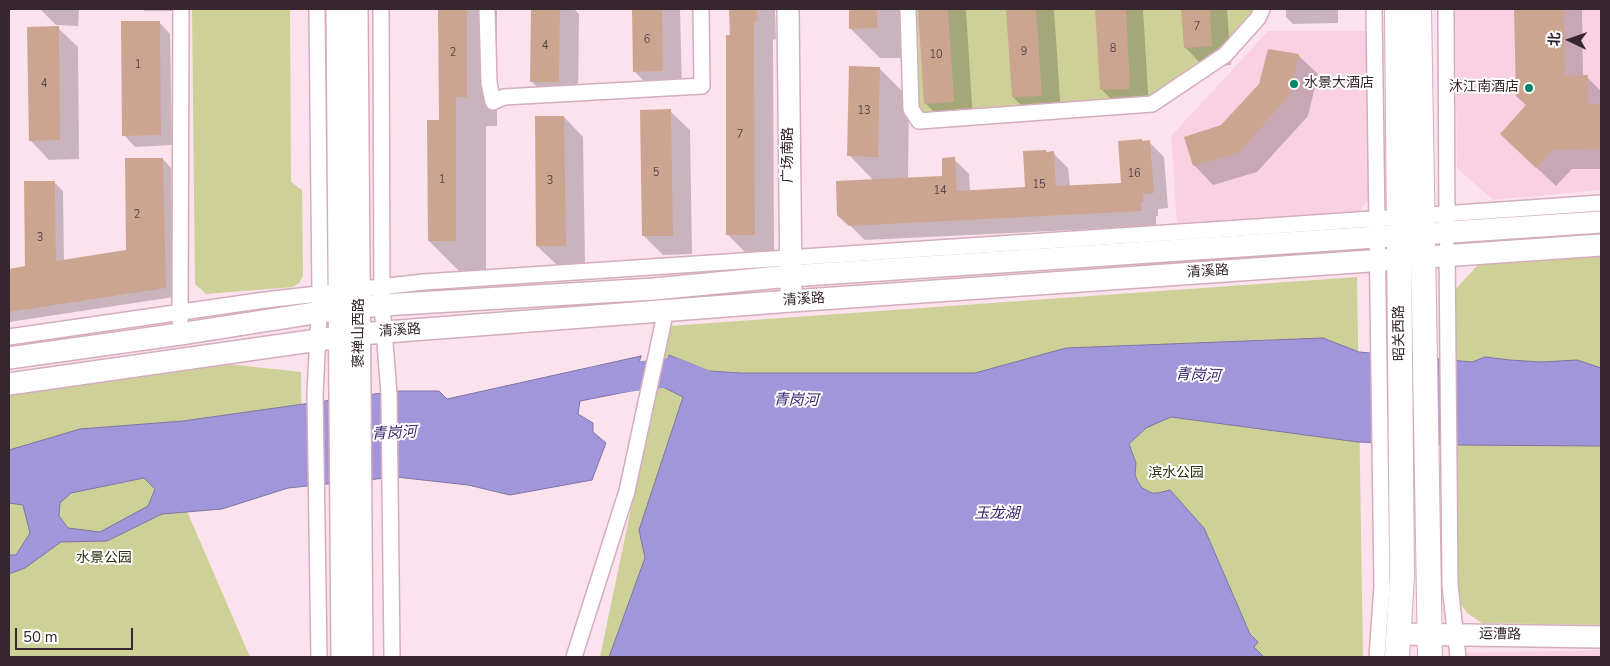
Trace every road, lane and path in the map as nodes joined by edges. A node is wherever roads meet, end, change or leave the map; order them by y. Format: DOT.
graph roads {
  1 [pos="181,9"];
  2 [pos="317,9"];
  3 [pos="337,9"];
  4 [pos="357,9"];
  5 [pos="381,9"];
  6 [pos="487,9"];
  7 [pos="701,9"];
  8 [pos="788,9"];
  9 [pos="908,9"];
  10 [pos="1262,9"];
  11 [pos="1374,9"];
  12 [pos="1397,9"];
  13 [pos="1419,9"];
  14 [pos="1446,9"];
  15 [pos="1601,203"];
  16 [pos="1601,222"];
  17 [pos="1447,223"];
  18 [pos="1422,236"];
  19 [pos="1388,238"];
  20 [pos="1601,245"];
  21 [pos="1447,255"];
  22 [pos="790,266"];
  23 [pos="382,296"];
  24 [pos="340,300"];
  25 [pos="791,301"];
  26 [pos="666,310"];
  27 [pos="180,312"];
  28 [pos="384,332"];
  29 [pos="180,334"];
  30 [pos="350,335"];
  31 [pos="9,337"];
  32 [pos="318,339"];
  33 [pos="9,358"];
  34 [pos="9,384"];
  35 [pos="1391,465"];
  36 [pos="1438,466"];
  37 [pos="352,496"];
  38 [pos="1399,634"];
  39 [pos="1430,634"];
  40 [pos="1455,634"];
  41 [pos="1601,637"];
  42 [pos="319,657"];
  43 [pos="342,657"];
  44 [pos="362,657"];
  45 [pos="392,657"];
  46 [pos="574,657"];
  47 [pos="1376,657"];
  48 [pos="1397,657"];
  49 [pos="1430,657"];
  50 [pos="1458,657"];
  1 -- 27 [label="street"];
  2 -- 24 [label="street"];
  3 -- 24 [label="main road, 褒禅山西路"];
  4 -- 24 [label="main road, 褒禅山西路"];
  5 -- 23 [label="street"];
  6 -- 7 [label="street"];
  8 -- 22 [label="main road, 广场南路"];
  9 -- 10 [label="street"];
  11 -- 19 [label="street"];
  12 -- 19 [label="main road, 昭关西路"];
  13 -- 18 [label="main road, 昭关西路"];
  14 -- 17 [label="street"];
  15 -- 17 [label="street"];
  16 -- 17 [label="main road, 清溪路"];
  17 -- 18 [label="main road, 清溪路"];
  17 -- 21 [label="street"];
  18 -- 19 [label="main road, 清溪路"];
  18 -- 19 [label="street"];
  18 -- 21 [label="main road, 清溪路"];
  18 -- 36 [label="main road, 昭关西路"];
  19 -- 22 [label="main road, 清溪路"];
  19 -- 25 [label="main road, 清溪路"];
  19 -- 35 [label="main road, 昭关西路"];
  20 -- 21 [label="main road, 清溪路"];
  21 -- 36 [label="street"];
  22 -- 23 [label="main road, 清溪路"];
  22 -- 25 [label="main road, 广场南路"];
  23 -- 24 [label="main road, 清溪路"];
  23 -- 28 [label="street"];
  24 -- 27 [label="street"];
  24 -- 29 [label="main road, 清溪路"];
  24 -- 30 [label="main road, 褒禅山西路"];
  24 -- 32 [label="street"];
  25 -- 26 [label="main road, 清溪路"];
  26 -- 28 [label="main road, 清溪路"];
  26 -- 46 [label="street"];
  27 -- 29 [label="street"];
  27 -- 31 [label="street"];
  28 -- 30 [label="main road, 清溪路"];
  28 -- 45 [label="street"];
  29 -- 33 [label="main road, 清溪路"];
  30 -- 32 [label="main road, 清溪路"];
  30 -- 37 [label="main road, 褒禅山西路"];
  32 -- 34 [label="main road, 清溪路"];
  32 -- 42 [label="street"];
  35 -- 38 [label="main road, 昭关西路"];
  35 -- 47 [label="street"];
  36 -- 39 [label="main road, 昭关西路"];
  36 -- 40 [label="street"];
  37 -- 43 [label="main road, 褒禅山西路"];
  37 -- 44 [label="main road, 褒禅山西路"];
  38 -- 39 [label="main road, 运漕路"];
  38 -- 48 [label="main road, 昭关西路"];
  39 -- 40 [label="main road, 运漕路"];
  39 -- 49 [label="main road, 昭关西路"];
  40 -- 41 [label="main road, 运漕路"];
  40 -- 50 [label="street"];
}
